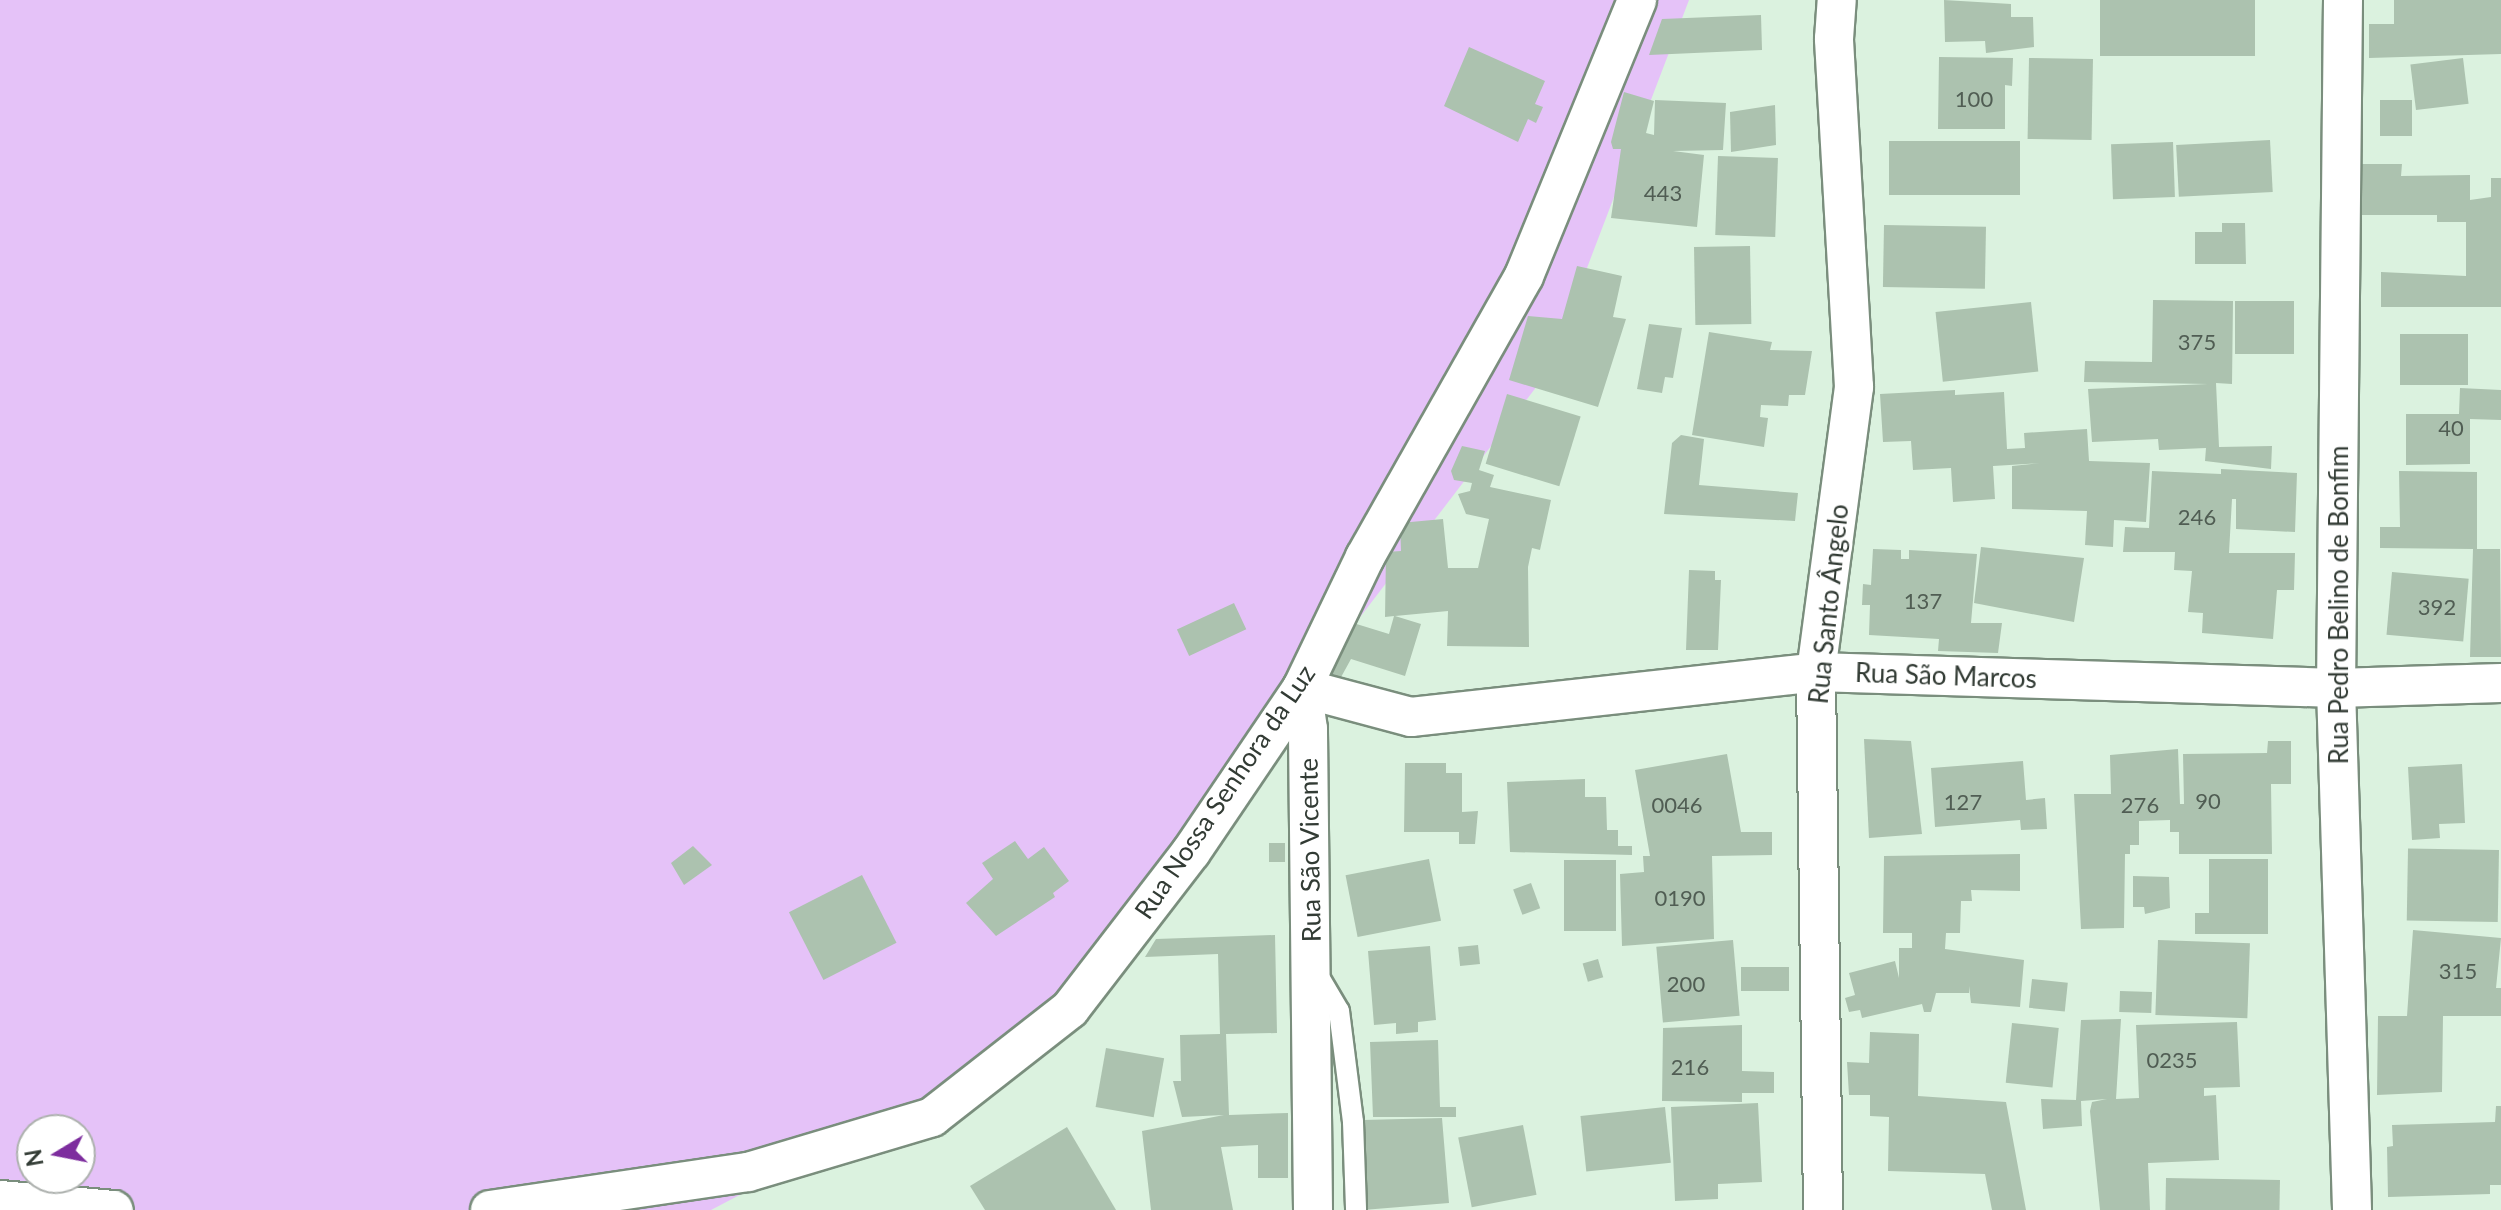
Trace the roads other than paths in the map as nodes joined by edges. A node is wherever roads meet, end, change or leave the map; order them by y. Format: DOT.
graph roads {
  1 [pos="1637,0"];
  2 [pos="1837,0"];
  3 [pos="2343,0"];
  4 [pos="1816,672"];
  5 [pos="2501,683"];
  6 [pos="1302,688"];
  7 [pos="2336,688"];
  8 [pos="1312,965"];
  9 [pos="0,1200"];
  10 [pos="114,1210"];
  11 [pos="490,1210"];
  12 [pos="1313,1210"];
  13 [pos="1356,1210"];
  14 [pos="1823,1210"];
  15 [pos="2352,1210"];
  1 -- 6 [label="street, Rua Nossa Senhora da Luz"];
  2 -- 4 [label="street, Rua Santo Ângelo"];
  3 -- 7 [label="street, Rua Pedro Belino de Bonfim"];
  4 -- 6 [label="street, Rua São Marcos"];
  4 -- 7 [label="street, Rua São Marcos"];
  4 -- 14 [label="street, Rua Santo Ângelo"];
  5 -- 7 [label="street, Rua São Marcos"];
  6 -- 8 [label="street, Rua São Vicente"];
  6 -- 11 [label="street, Rua Nossa Senhora da Luz"];
  7 -- 15 [label="street, Rua Pedro Belino de Bonfim"];
  8 -- 12 [label="street, Rua São Vicente"];
  8 -- 13 [label="lane, Rua São Vicente"];
  9 -- 10 [label="street"];
}
